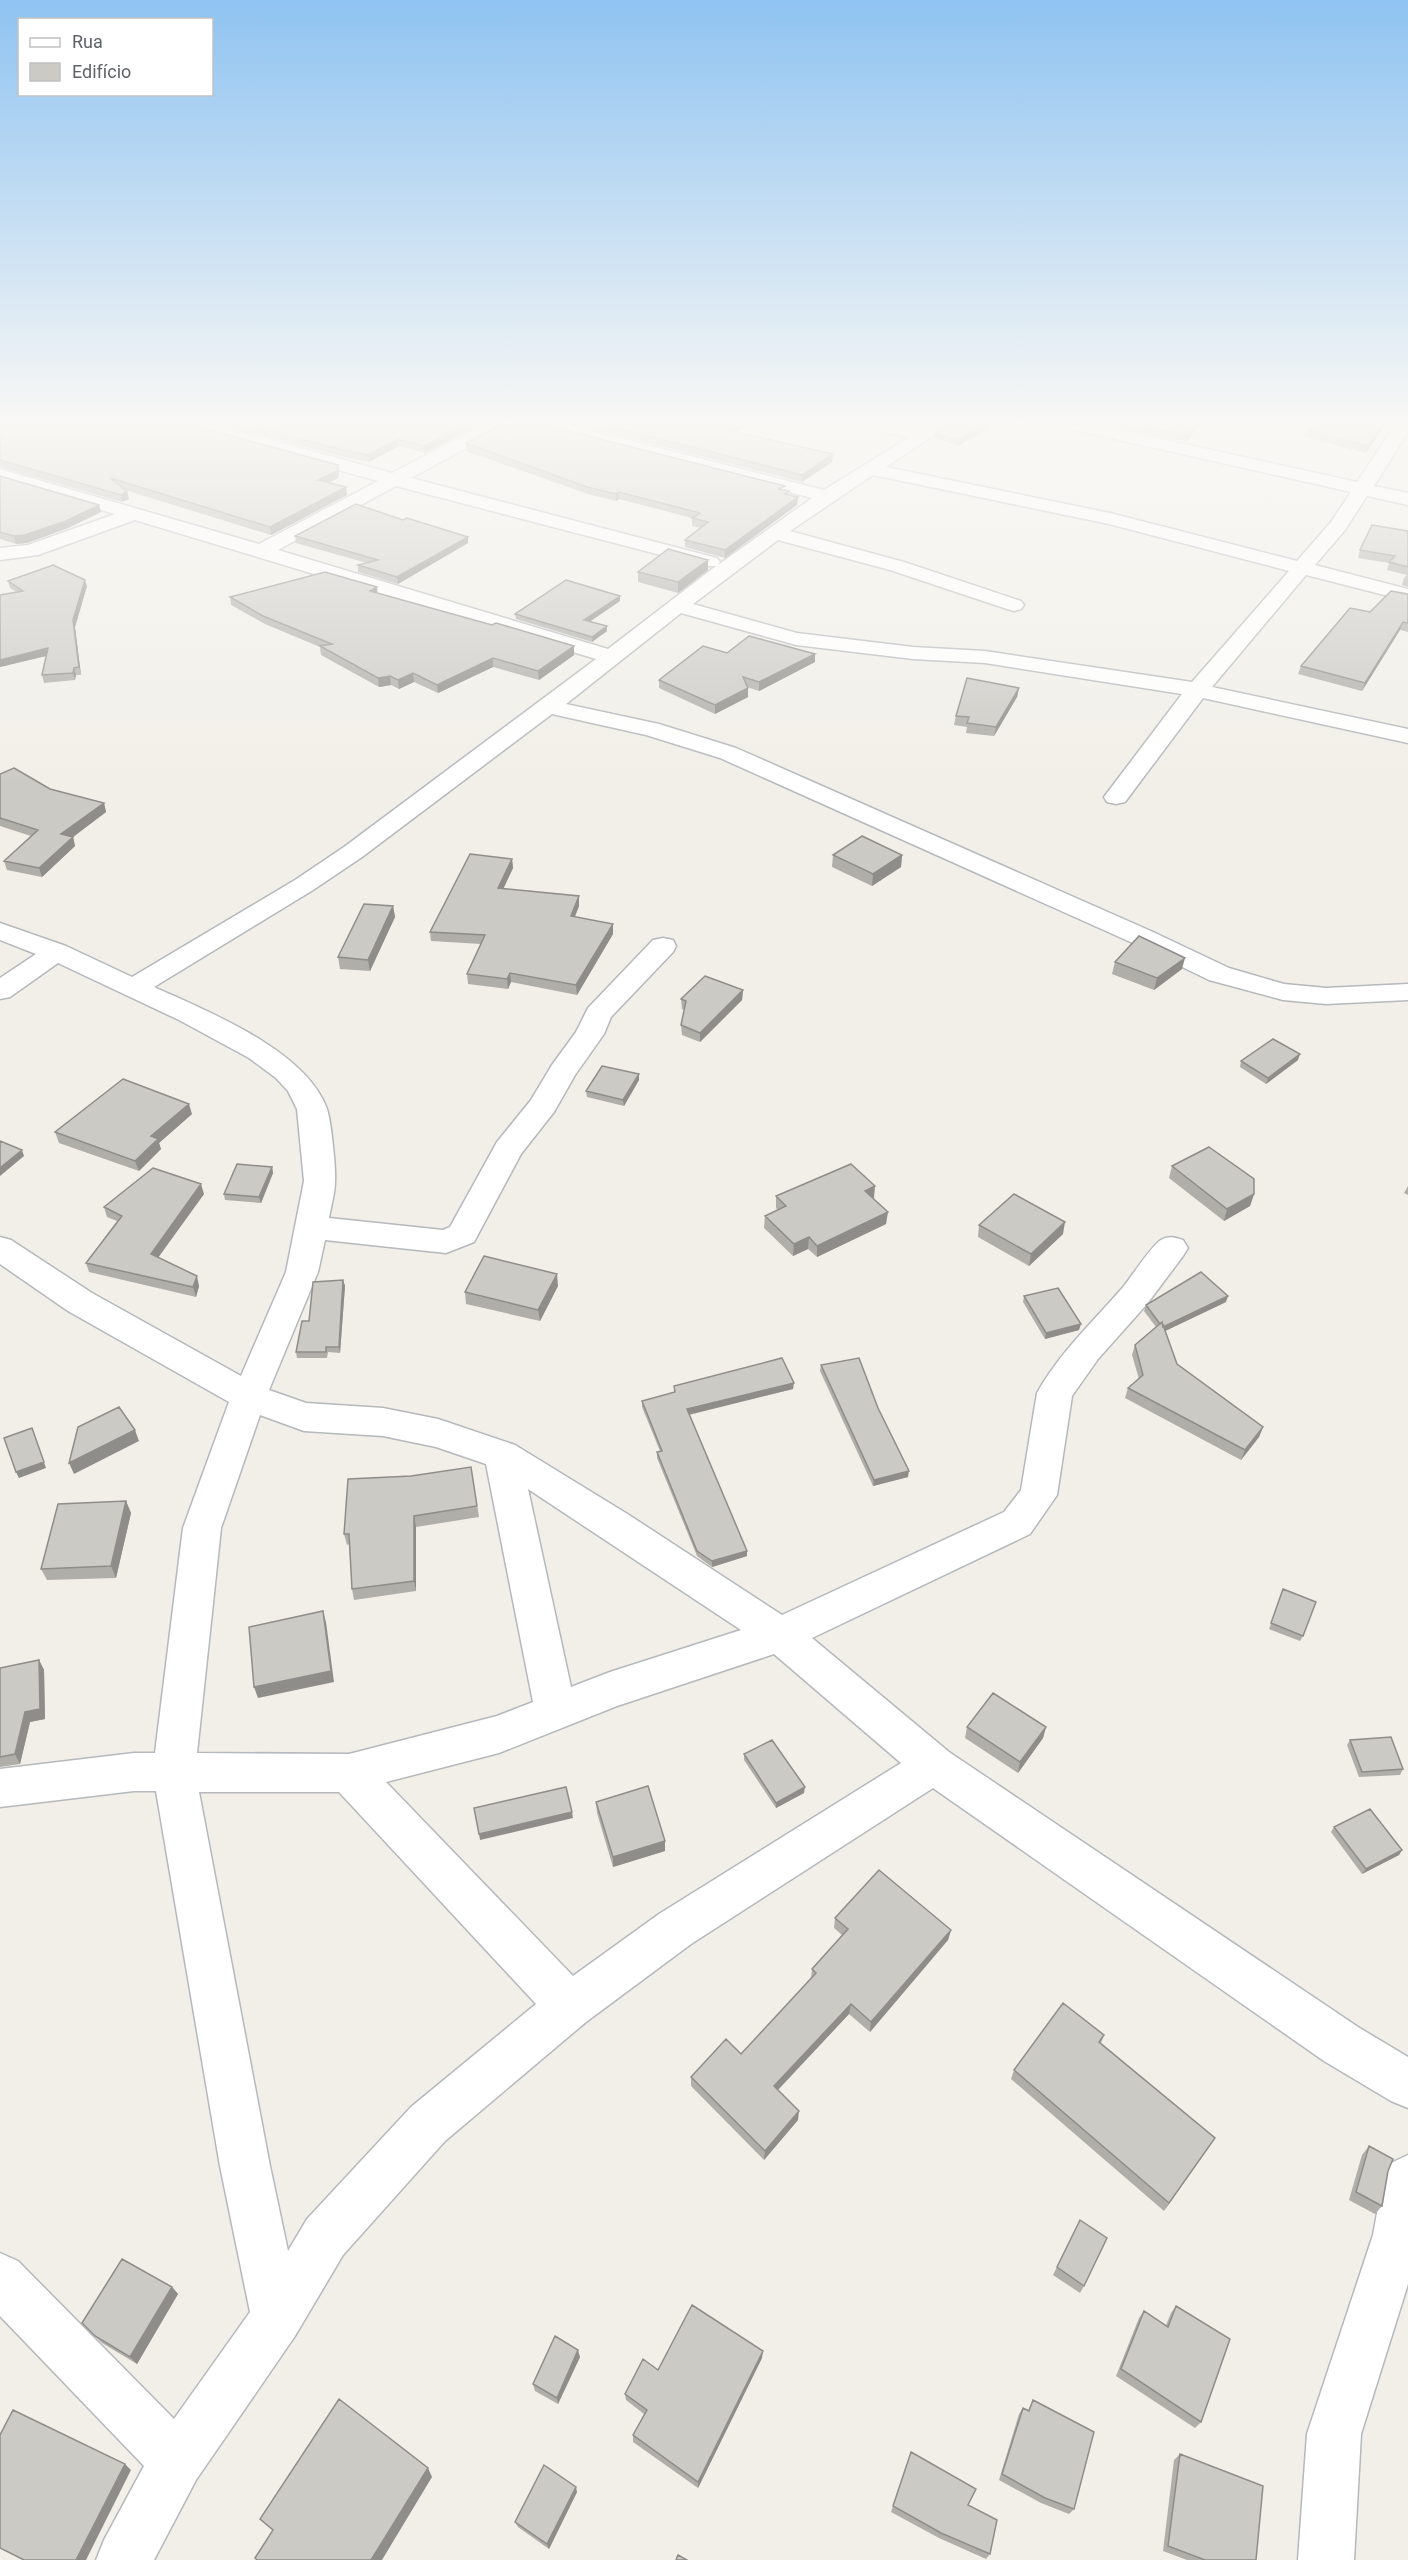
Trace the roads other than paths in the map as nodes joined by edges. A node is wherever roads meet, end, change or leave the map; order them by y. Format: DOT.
graph roads {
  1 [pos="49,544"];
  2 [pos="234,544"];
  3 [pos="273,544"];
  4 [pos="642,544"];
  5 [pos="759,544"];
  6 [pos="817,544"];
  7 [pos="1209,544"];
  8 [pos="1322,544"];
  9 [pos="259,552"];
  10 [pos="0,554"];
  11 [pos="728,567"];
  12 [pos="1301,568"];
  13 [pos="1408,595"];
  14 [pos="1014,605"];
  15 [pos="678,606"];
  16 [pos="611,657"];
  17 [pos="1197,690"];
  18 [pos="549,705"];
  19 [pos="1408,736"];
  20 [pos="1116,797"];
  21 [pos="0,931"];
  22 [pos="663,946"];
  23 [pos="56,952"];
  24 [pos="133,988"];
  25 [pos="0,991"];
  26 [pos="1408,992"];
  27 [pos="311,1227"];
  28 [pos="0,1248"];
  29 [pos="1172,1248"];
  30 [pos="249,1397"];
  31 [pos="502,1455"];
  32 [pos="780,1635"];
  33 [pos="556,1712"];
  34 [pos="934,1765"];
  35 [pos="174,1772"];
  36 [pos="349,1773"];
  37 [pos="0,1788"];
  38 [pos="570,2006"];
  39 [pos="1408,2084"];
  40 [pos="1408,2180"];
  41 [pos="0,2279"];
  42 [pos="277,2318"];
  43 [pos="177,2461"];
  44 [pos="124,2560"];
  45 [pos="1326,2560"];
  1 -- 10 [label="street"];
  2 -- 9 [label="street"];
  3 -- 9 [label="street"];
  4 -- 11 [label="street"];
  5 -- 11 [label="street"];
  6 -- 14 [label="street"];
  7 -- 12 [label="street"];
  8 -- 12 [label="street"];
  9 -- 16 [label="street"];
  11 -- 15 [label="street"];
  12 -- 13 [label="street"];
  12 -- 17 [label="street"];
  15 -- 16 [label="street"];
  15 -- 17 [label="street"];
  16 -- 18 [label="street"];
  17 -- 19 [label="street"];
  17 -- 20 [label="street"];
  18 -- 24 [label="street"];
  18 -- 26 [label="street"];
  21 -- 23 [label="street"];
  22 -- 27 [label="street"];
  23 -- 24 [label="street"];
  23 -- 25 [label="street"];
  24 -- 27 [label="street"];
  27 -- 30 [label="street"];
  28 -- 30 [label="street"];
  29 -- 32 [label="street"];
  30 -- 31 [label="street"];
  30 -- 35 [label="street"];
  31 -- 32 [label="street"];
  31 -- 33 [label="street"];
  32 -- 33 [label="street"];
  32 -- 34 [label="street"];
  33 -- 36 [label="street"];
  34 -- 38 [label="street"];
  34 -- 39 [label="street"];
  35 -- 36 [label="street"];
  35 -- 37 [label="street"];
  35 -- 42 [label="street"];
  36 -- 38 [label="street"];
  38 -- 42 [label="street"];
  40 -- 45 [label="street"];
  41 -- 43 [label="street"];
  42 -- 43 [label="street"];
  43 -- 44 [label="street"];
}
